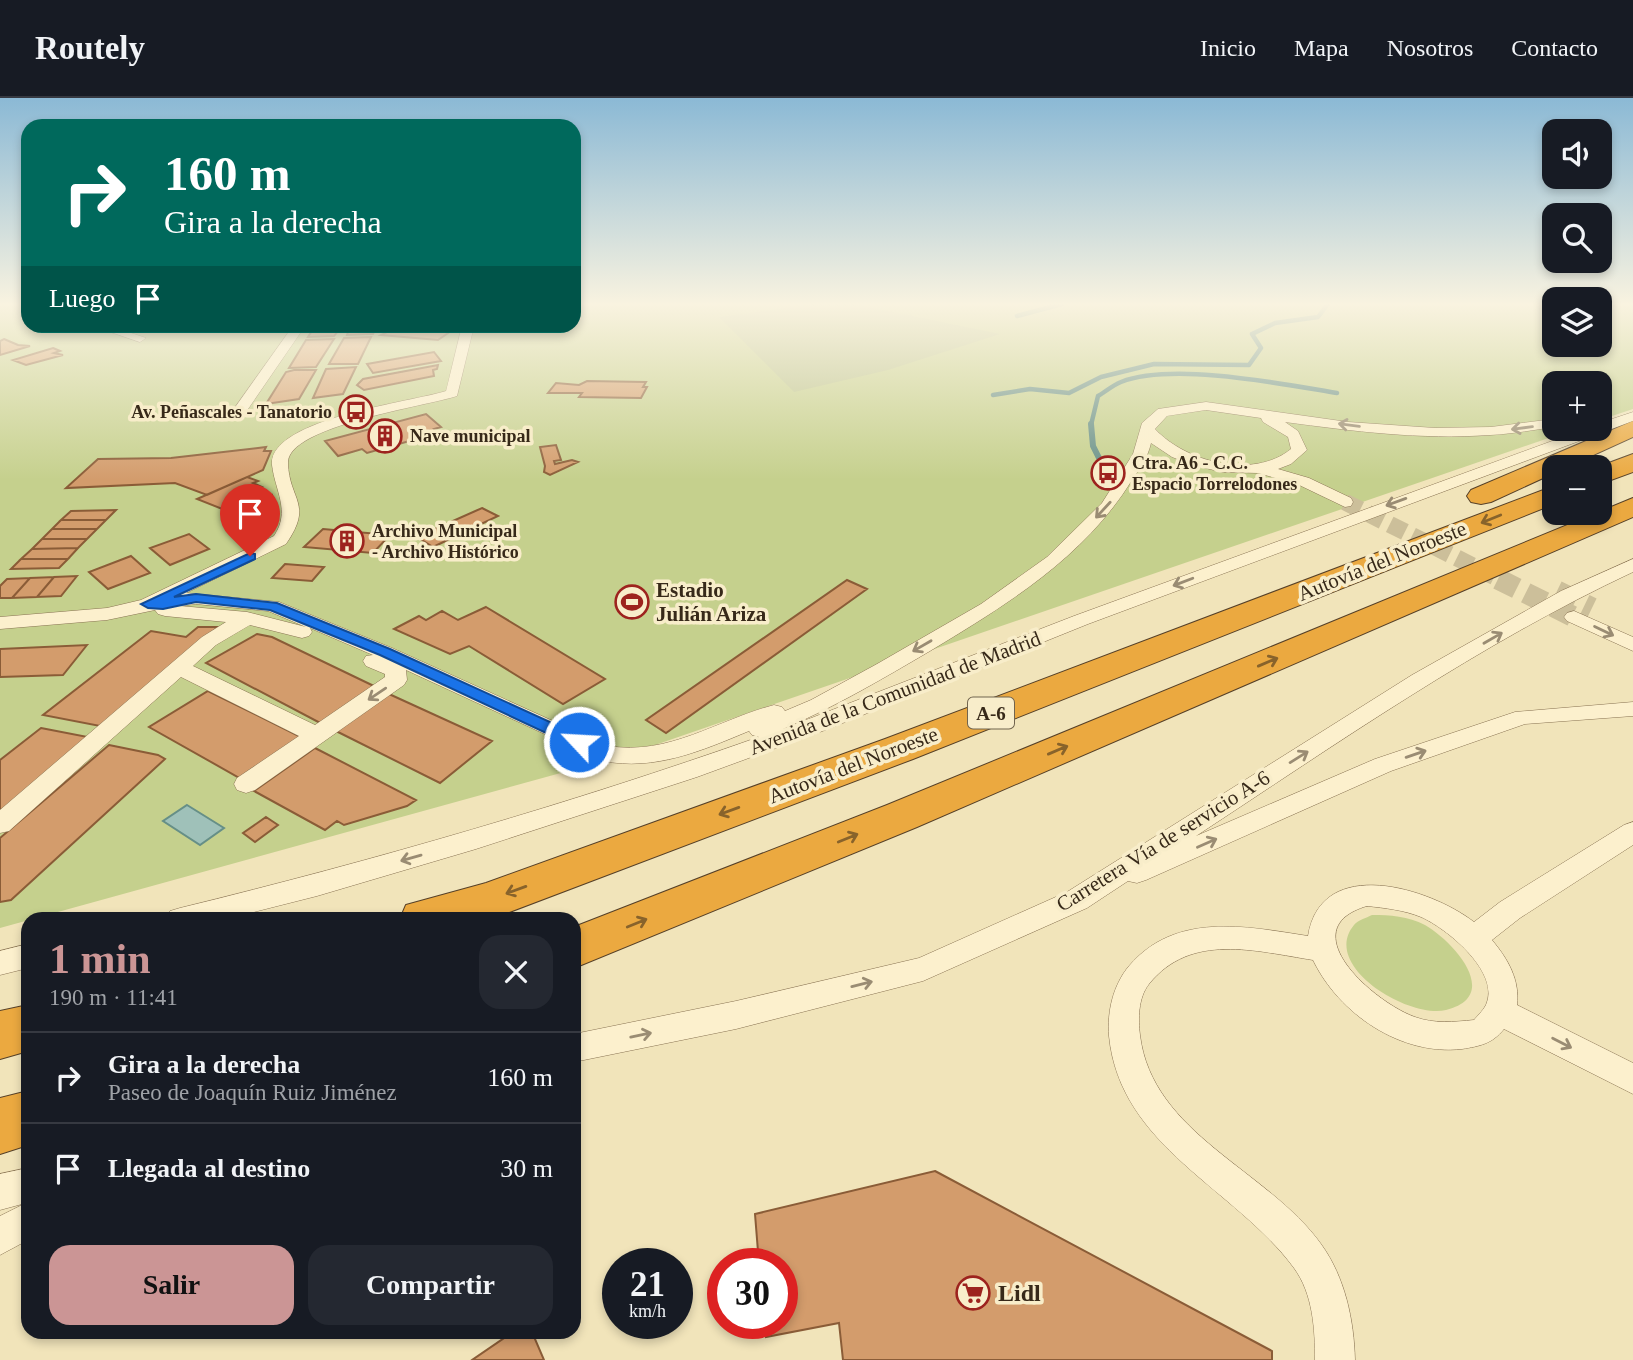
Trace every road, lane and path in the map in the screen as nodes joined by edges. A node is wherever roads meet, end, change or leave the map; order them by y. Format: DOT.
graph roads {
  1 [pos="273,363"];
  2 [pos="459,363"];
  3 [pos="1633,404"];
  4 [pos="241,409"];
  5 [pos="1241,410"];
  6 [pos="1612,410"];
  7 [pos="1633,416"];
  8 [pos="1612,423"];
  9 [pos="1542,425"];
  10 [pos="1633,428"];
  11 [pos="1149,431"];
  12 [pos="1564,441"];
  13 [pos="1294,457"];
  14 [pos="1633,463"];
  15 [pos="1257,468"];
  16 [pos="1612,471"];
  17 [pos="1362,496"];
  18 [pos="1542,499"];
  19 [pos="1345,502"];
  20 [pos="1633,507"];
  21 [pos="1633,565"];
  22 [pos="156,604"];
  23 [pos="272,606"];
  24 [pos="247,618"];
  25 [pos="0,623"];
  26 [pos="1633,628"];
  27 [pos="1633,645"];
  28 [pos="179,668"];
  29 [pos="884,669"];
  30 [pos="1633,709"];
  31 [pos="317,735"];
  32 [pos="899,749"];
  33 [pos="246,784"];
  34 [pos="0,824"];
  35 [pos="1633,832"];
  36 [pos="476,839"];
  37 [pos="1077,900"];
  38 [pos="208,912"];
  39 [pos="448,912"];
  40 [pos="1474,938"];
  41 [pos="581,945"];
  42 [pos="1322,950"];
  43 [pos="21,958"];
  44 [pos="0,963"];
  45 [pos="1501,1012"];
  46 [pos="21,1030"];
  47 [pos="0,1035"];
  48 [pos="581,1047"];
  49 [pos="1633,1079"];
  50 [pos="21,1120"];
  51 [pos="0,1126"];
  52 [pos="21,1187"];
  53 [pos="0,1192"];
  54 [pos="21,1224"];
  55 [pos="0,1237"];
  56 [pos="1335,1360"];
  1 -- 4 [label="street"];
  2 -- 22 [label="street"];
  3 -- 6 [label="street"];
  9 -- 5 [label="street, one-way"];
  5 -- 11 [label="street"];
  5 -- 13 [label="street"];
  7 -- 8 [label="street, Avenida de la Comunidad de Madrid"];
  10 -- 32 [label="highway"];
  11 -- 15 [label="street"];
  11 -- 29 [label="street, one-way"];
  12 -- 36 [label="street, Avenida de la Comunidad de Madrid, one-way"];
  13 -- 15 [label="street"];
  13 -- 17 [label="street"];
  14 -- 16 [label="highway"];
  15 -- 19 [label="street"];
  18 -- 32 [label="highway, Autovía del Noroeste / A-6, one-way"];
  41 -- 20 [label="highway, one-way"];
  37 -- 21 [label="street, Carretera Vía de servicio A-6, one-way"];
  22 -- 23 [label="street"];
  22 -- 24 [label="street"];
  22 -- 25 [label="street"];
  23 -- 24 [label="street"];
  23 -- 29 [label="street"];
  24 -- 28 [label="street"];
  24 -- 31 [label="street, one-way"];
  26 -- 27 [label="street, one-way"];
  28 -- 31 [label="street"];
  28 -- 34 [label="street"];
  29 -- 36 [label="street"];
  37 -- 30 [label="street, one-way"];
  31 -- 33 [label="street"];
  32 -- 39 [label="highway, Autovía del Noroeste / A-6, one-way"];
  35 -- 40 [label="street"];
  36 -- 38 [label="street, Avenida de la Comunidad de Madrid, one-way"];
  48 -- 37 [label="street, Carretera Vía de servicio A-6, one-way"];
  40 -- 42 [label="street"];
  40 -- 45 [label="street"];
  42 -- 45 [label="street"];
  42 -- 56 [label="street"];
  43 -- 44 [label="street"];
  45 -- 49 [label="street, one-way"];
  46 -- 47 [label="highway"];
  50 -- 51 [label="highway"];
  52 -- 53 [label="street"];
  54 -- 55 [label="street"];
}
